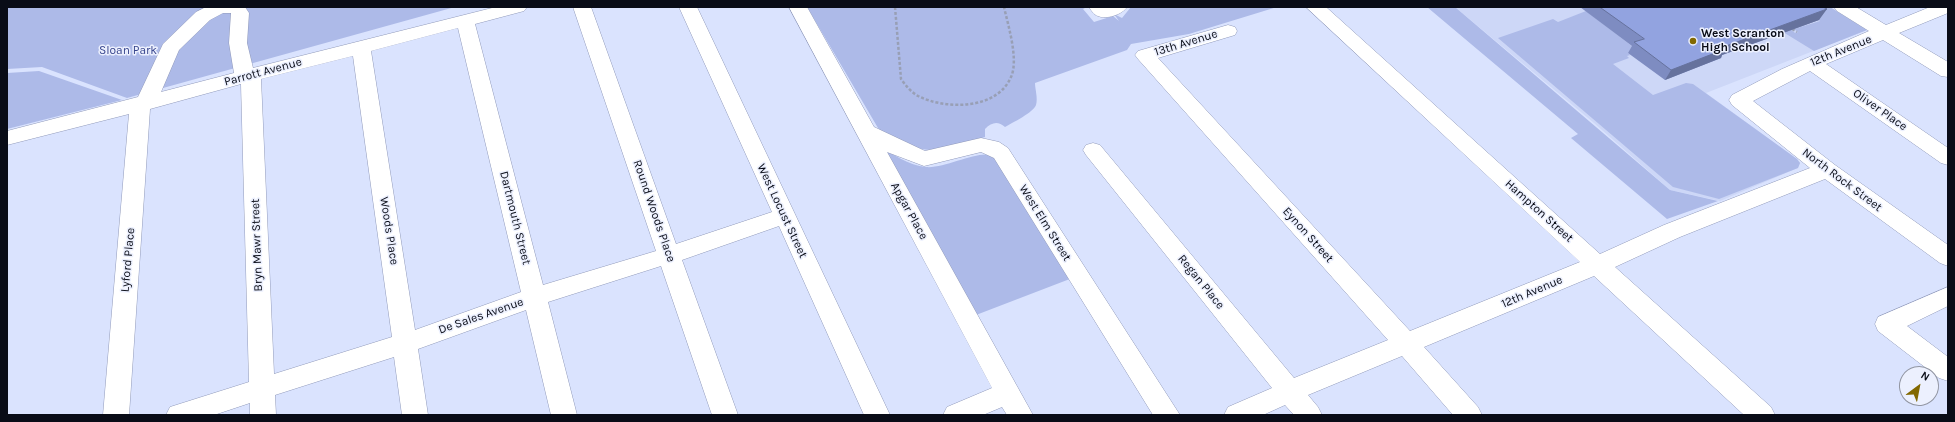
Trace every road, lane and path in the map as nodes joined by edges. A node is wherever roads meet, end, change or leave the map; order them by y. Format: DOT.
graph roads {
  1 [pos="518,7"];
  2 [pos="582,7"];
  3 [pos="688,7"];
  4 [pos="798,7"];
  5 [pos="895,7"];
  6 [pos="1004,7"];
  7 [pos="1098,7"];
  8 [pos="1118,7"];
  9 [pos="1315,7"];
  10 [pos="1843,7"];
  11 [pos="1946,7"];
  12 [pos="466,20"];
  13 [pos="1792,29"];
  14 [pos="1228,31"];
  15 [pos="1797,32"];
  16 [pos="1885,33"];
  17 [pos="361,46"];
  18 [pos="1145,55"];
  19 [pos="1812,63"];
  20 [pos="1948,71"];
  21 [pos="248,76"];
  22 [pos="1739,100"];
  23 [pos="143,104"];
  24 [pos="866,132"];
  25 [pos="7,138"];
  26 [pos="1093,150"];
  27 [pos="1948,158"];
  28 [pos="1828,170"];
  29 [pos="784,216"];
  30 [pos="670,255"];
  31 [pos="1948,257"];
  32 [pos="1598,265"];
  33 [pos="1948,296"];
  34 [pos="535,297"];
  35 [pos="406,343"];
  36 [pos="1407,344"];
  37 [pos="1948,372"];
  38 [pos="262,388"];
  39 [pos="1290,390"];
  40 [pos="1008,393"];
  41 [pos="116,415"];
  42 [pos="179,415"];
  43 [pos="263,415"];
  44 [pos="415,415"];
  45 [pos="564,415"];
  46 [pos="725,415"];
  47 [pos="877,415"];
  48 [pos="956,415"];
  49 [pos="1020,415"];
  50 [pos="1167,415"];
  51 [pos="1237,415"];
  52 [pos="1309,415"];
  53 [pos="1469,415"];
  54 [pos="1762,415"];
  1 -- 12 [label="street, Parrott Avenue"];
  2 -- 30 [label="street, Round Woods Place"];
  3 -- 29 [label="street, West Locust Street"];
  4 -- 24 [label="street, Apgar Place"];
  5 -- 6 [label="path"];
  7 -- 8 [label="street"];
  9 -- 32 [label="street, Hampton Street"];
  10 -- 16 [label="street"];
  11 -- 16 [label="street, 12th Avenue"];
  12 -- 17 [label="street, Parrott Avenue"];
  12 -- 34 [label="street, Dartmouth Street"];
  13 -- 15 [label="path"];
  14 -- 18 [label="street, 13th Avenue"];
  16 -- 19 [label="street, 12th Avenue"];
  16 -- 20 [label="street"];
  17 -- 21 [label="street, Parrott Avenue"];
  17 -- 35 [label="street, Woods Place"];
  18 -- 36 [label="street, Eynon Street"];
  19 -- 22 [label="street, 12th Avenue"];
  19 -- 27 [label="street, Oliver Place"];
  21 -- 23 [label="street, Parrott Avenue"];
  21 -- 23 [label="street, Bryn Mawr Street"];
  21 -- 38 [label="street, Bryn Mawr Street"];
  22 -- 28 [label="street, North Rock Street"];
  23 -- 25 [label="street, Parrott Avenue"];
  23 -- 41 [label="street, Lyford Place"];
  24 -- 40 [label="street, Apgar Place"];
  24 -- 50 [label="street, West Elm Street"];
  26 -- 39 [label="street, Regan Place"];
  28 -- 31 [label="street, North Rock Street"];
  28 -- 32 [label="street, 12th Avenue"];
  29 -- 30 [label="street, De Sales Avenue"];
  29 -- 47 [label="street, West Locust Street"];
  30 -- 34 [label="street, De Sales Avenue"];
  30 -- 46 [label="street, Round Woods Place"];
  32 -- 36 [label="street, 12th Avenue"];
  32 -- 54 [label="street, Hampton Street"];
  33 -- 37 [label="street"];
  34 -- 35 [label="street, De Sales Avenue"];
  34 -- 45 [label="street, Dartmouth Street"];
  35 -- 38 [label="street, De Sales Avenue"];
  35 -- 44 [label="street, Woods Place"];
  36 -- 39 [label="street, 12th Avenue"];
  36 -- 53 [label="street, Eynon Street"];
  38 -- 42 [label="street, De Sales Avenue"];
  38 -- 43 [label="street, Bryn Mawr Street"];
  39 -- 51 [label="street, 12th Avenue"];
  39 -- 52 [label="street, Regan Place"];
  40 -- 48 [label="street"];
  40 -- 49 [label="street, Apgar Place"];
}
